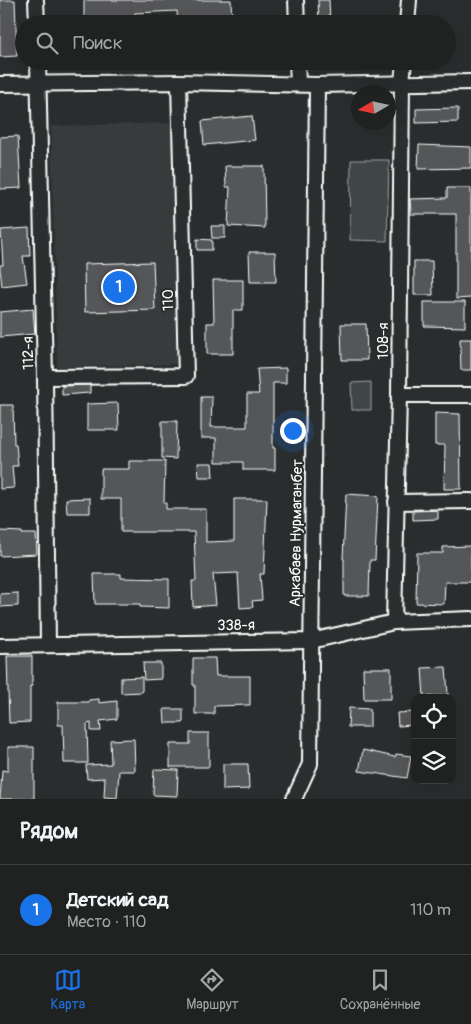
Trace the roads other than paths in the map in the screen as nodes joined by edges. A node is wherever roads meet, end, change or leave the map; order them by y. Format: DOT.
graph roads {
  1 [pos="36,0"];
  2 [pos="296,0"];
  3 [pos="410,0"];
  4 [pos="37,15"];
  5 [pos="297,15"];
  6 [pos="408,15"];
  7 [pos="38,70"];
  8 [pos="297,70"];
  9 [pos="403,70"];
  10 [pos="179,82"];
  11 [pos="471,82"];
  12 [pos="402,83"];
  13 [pos="0,84"];
  14 [pos="38,84"];
  15 [pos="298,84"];
  16 [pos="317,85"];
  17 [pos="45,377"];
  18 [pos="399,395"];
  19 [pos="471,395"];
  20 [pos="471,501"];
  21 [pos="396,502"];
  22 [pos="471,618"];
  23 [pos="394,622"];
  24 [pos="311,641"];
  25 [pos="48,644"];
  26 [pos="0,646"];
  27 [pos="294,799"];
  1 -- 4 [label="street"];
  2 -- 5 [label="street"];
  3 -- 6 [label="street"];
  7 -- 14 [label="street, 112-я"];
  8 -- 15 [label="street"];
  9 -- 12 [label="street, 108-я"];
  10 -- 14 [label="street"];
  10 -- 15 [label="street"];
  10 -- 17 [label="street, 110"];
  11 -- 12 [label="street"];
  12 -- 16 [label="street"];
  12 -- 18 [label="street, 108-я"];
  13 -- 14 [label="street"];
  14 -- 17 [label="street, 112-я"];
  15 -- 16 [label="street"];
  16 -- 24 [label="street, Аркабаев Нурмаганбет"];
  17 -- 25 [label="street, 112-я"];
  18 -- 19 [label="street"];
  18 -- 21 [label="street, 108-я"];
  20 -- 21 [label="street"];
  21 -- 23 [label="street, 108-я"];
  22 -- 23 [label="street, 338-я"];
  23 -- 24 [label="street, 338-я"];
  24 -- 25 [label="street, 338-я"];
  24 -- 27 [label="street, Аркабаев Нурмаганбет"];
  25 -- 26 [label="street, 338-я"];
}
